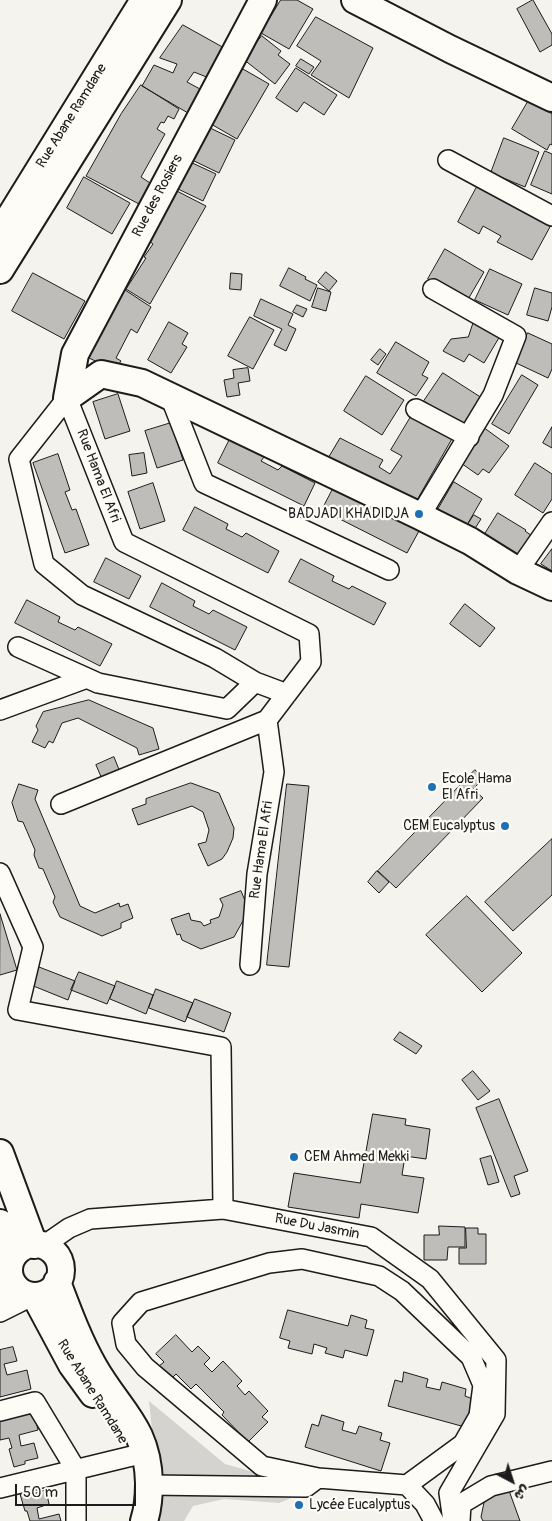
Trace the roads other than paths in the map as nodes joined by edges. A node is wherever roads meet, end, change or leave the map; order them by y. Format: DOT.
graph roads {
  1 [pos="144,0"];
  2 [pos="168,0"];
  3 [pos="263,0"];
  4 [pos="355,0"];
  5 [pos="552,98"];
  6 [pos="448,160"];
  7 [pos="552,216"];
  8 [pos="0,233"];
  9 [pos="0,270"];
  10 [pos="433,289"];
  11 [pos="170,396"];
  12 [pos="68,398"];
  13 [pos="416,409"];
  14 [pos="469,437"];
  15 [pos="420,516"];
  16 [pos="552,522"];
  17 [pos="389,570"];
  18 [pos="518,571"];
  19 [pos="552,587"];
  20 [pos="18,646"];
  21 [pos="87,678"];
  22 [pos="255,682"];
  23 [pos="287,694"];
  24 [pos="0,710"];
  25 [pos="267,720"];
  26 [pos="61,804"];
  27 [pos="0,873"];
  28 [pos="250,965"];
  29 [pos="0,1153"];
  30 [pos="223,1209"];
  31 [pos="0,1223"];
  32 [pos="20,1265"];
  33 [pos="57,1282"];
  34 [pos="34,1296"];
  35 [pos="0,1312"];
  36 [pos="0,1411"];
  37 [pos="132,1456"];
  38 [pos="76,1470"];
  39 [pos="552,1470"];
  40 [pos="318,1478"];
  41 [pos="149,1485"];
  42 [pos="407,1485"];
  43 [pos="0,1488"];
  44 [pos="76,1521"];
  45 [pos="128,1521"];
  46 [pos="144,1521"];
  47 [pos="434,1521"];
  48 [pos="453,1521"];
  49 [pos="460,1521"];
  1 -- 8 [label="street, Rue Abane Ramdane"];
  2 -- 9 [label="street"];
  3 -- 12 [label="street, Rue des Rosiers"];
  4 -- 5 [label="street"];
  6 -- 7 [label="street"];
  10 -- 14 [label="street"];
  11 -- 12 [label="street"];
  11 -- 15 [label="street"];
  11 -- 17 [label="street"];
  12 -- 22 [label="street"];
  12 -- 23 [label="street, Rue Hama El Afri"];
  13 -- 14 [label="street"];
  14 -- 15 [label="street"];
  15 -- 18 [label="street"];
  16 -- 18 [label="street"];
  18 -- 19 [label="street"];
  20 -- 21 [label="street"];
  21 -- 22 [label="street"];
  21 -- 24 [label="street"];
  22 -- 23 [label="street"];
  23 -- 25 [label="street, Rue Hama El Afri"];
  25 -- 26 [label="street"];
  25 -- 28 [label="street, Rue Hama El Afri"];
  27 -- 30 [label="street"];
  29 -- 32 [label="street"];
  30 -- 32 [label="street, Rue Du Jasmin"];
  30 -- 48 [label="street, Rue Du Jasmin"];
  31 -- 32 [label="street"];
  32 -- 33 [label="street"];
  32 -- 34 [label="street"];
  33 -- 34 [label="street"];
  33 -- 41 [label="street"];
  34 -- 35 [label="street"];
  34 -- 37 [label="street, Rue Abane Ramdane"];
  36 -- 38 [label="street"];
  37 -- 38 [label="street"];
  37 -- 45 [label="street, Rue Abane Ramdane"];
  38 -- 43 [label="street"];
  38 -- 44 [label="street"];
  39 -- 49 [label="street"];
  40 -- 41 [label="street"];
  40 -- 42 [label="street"];
  40 -- 42 [label="street"];
  41 -- 46 [label="street"];
  42 -- 47 [label="street"];
}
